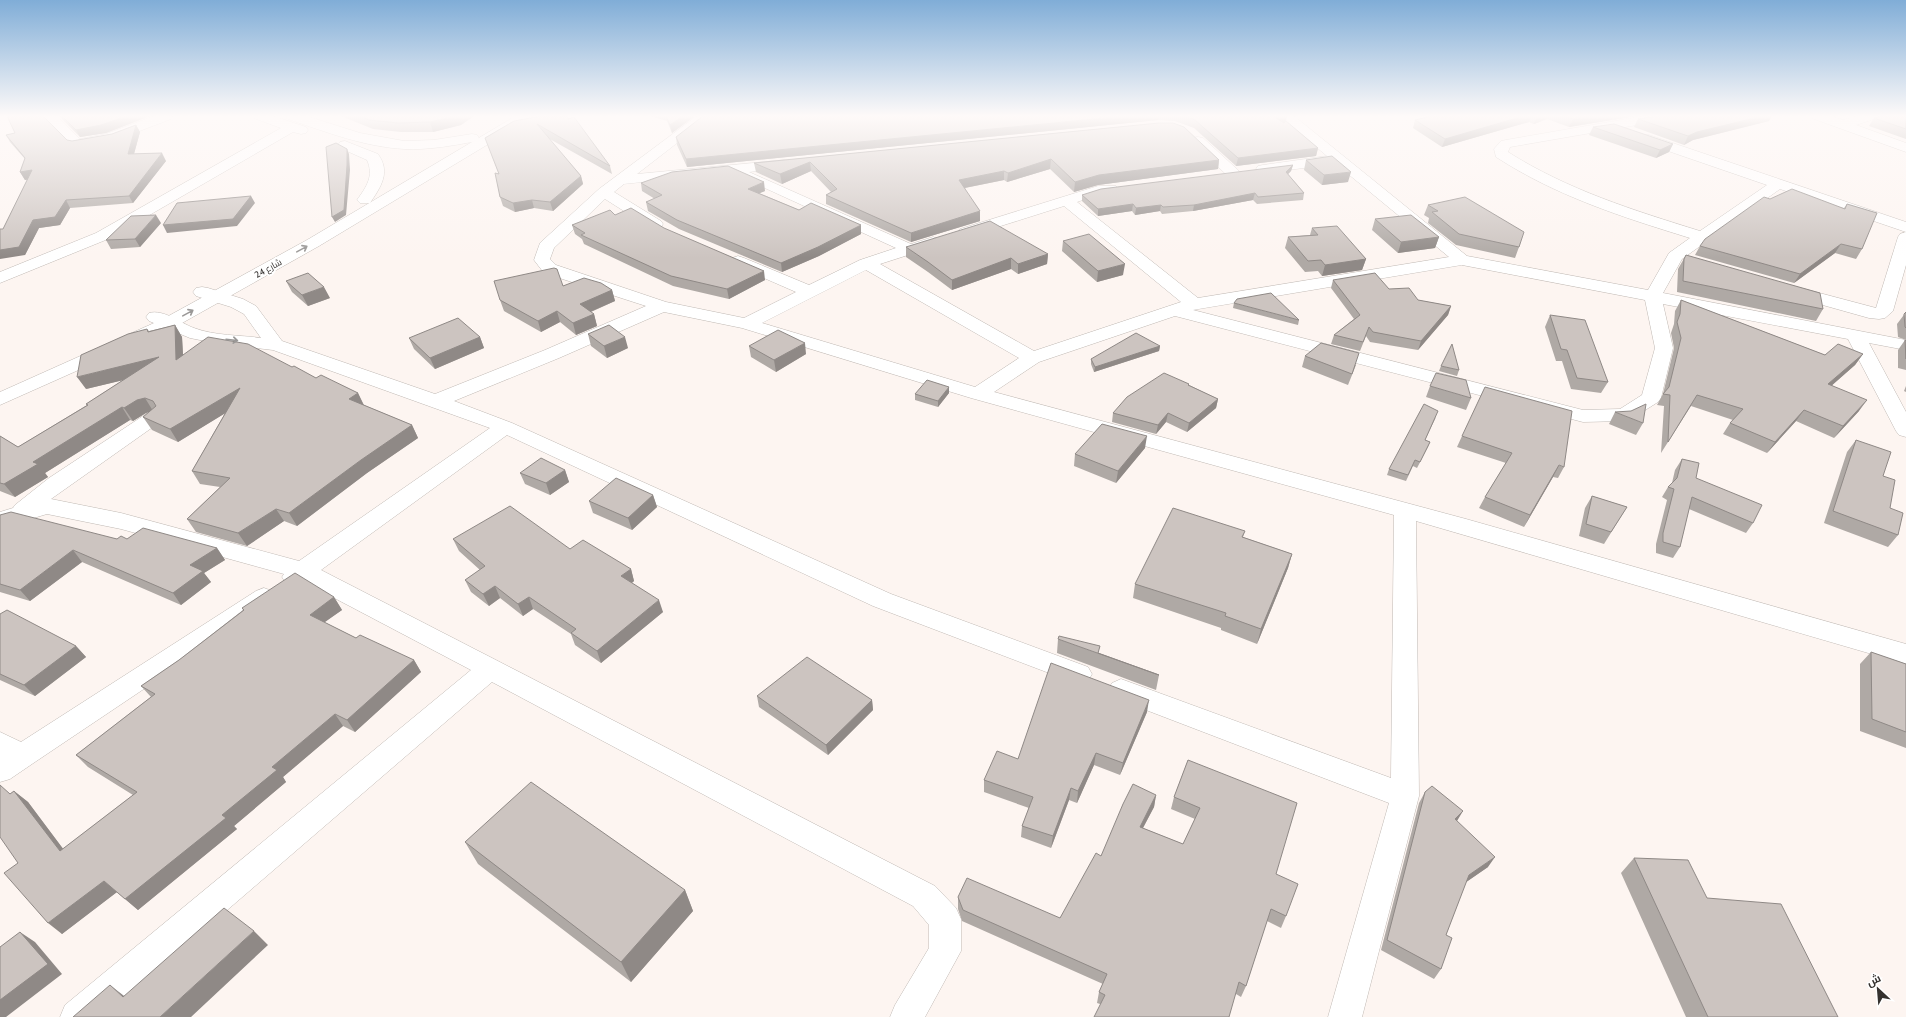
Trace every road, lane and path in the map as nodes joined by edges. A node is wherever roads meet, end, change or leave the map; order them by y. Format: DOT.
graph roads {
  1 [pos="222,163"];
  2 [pos="376,163"];
  3 [pos="428,163"];
  4 [pos="446,163"];
  5 [pos="642,163"];
  6 [pos="790,163"];
  7 [pos="1223,163"];
  8 [pos="1305,163"];
  9 [pos="1344,163"];
  10 [pos="1515,163"];
  11 [pos="1719,163"];
  12 [pos="732,169"];
  13 [pos="1233,173"];
  14 [pos="1217,175"];
  15 [pos="620,180"];
  16 [pos="1777,184"];
  17 [pos="1122,187"];
  18 [pos="604,192"];
  19 [pos="365,200"];
  20 [pos="1066,200"];
  21 [pos="1906,227"];
  22 [pos="672,233"];
  23 [pos="1703,236"];
  24 [pos="1906,237"];
  25 [pos="910,249"];
  26 [pos="725,256"];
  27 [pos="1675,256"];
  28 [pos="1462,260"];
  29 [pos="866,263"];
  30 [pos="1697,263"];
  31 [pos="0,278"];
  32 [pos="1779,287"];
  33 [pos="810,292"];
  34 [pos="209,295"];
  35 [pos="1653,296"];
  36 [pos="1194,304"];
  37 [pos="662,306"];
  38 [pos="1175,311"];
  39 [pos="162,320"];
  40 [pos="746,324"];
  41 [pos="1855,335"];
  42 [pos="276,345"];
  43 [pos="1906,345"];
  44 [pos="1032,358"];
  45 [pos="0,388"];
  46 [pos="978,394"];
  47 [pos="0,399"];
  48 [pos="436,401"];
  49 [pos="153,418"];
  50 [pos="505,427"];
  51 [pos="1906,431"];
  52 [pos="1405,511"];
  53 [pos="8,518"];
  54 [pos="304,571"];
  55 [pos="1906,654"];
  56 [pos="490,669"];
  57 [pos="7,757"];
  58 [pos="1404,796"];
  59 [pos="77,1017"];
  60 [pos="907,1017"];
  61 [pos="1345,1017"];
  1 -- 31 [label="street"];
  2 -- 19 [label="street"];
  3 -- 19 [label="street, شارع 24"];
  34 -- 4 [label="street, شارع 24, one-way"];
  5 -- 15 [label="street"];
  6 -- 12 [label="street"];
  7 -- 13 [label="street"];
  8 -- 13 [label="street"];
  9 -- 28 [label="street"];
  10 -- 23 [label="street"];
  11 -- 16 [label="street"];
  12 -- 15 [label="street"];
  12 -- 25 [label="street"];
  13 -- 14 [label="street"];
  15 -- 18 [label="street"];
  16 -- 21 [label="street"];
  16 -- 23 [label="street"];
  17 -- 20 [label="street"];
  18 -- 22 [label="street"];
  18 -- 37 [label="street"];
  19 -- 34 [label="street, شارع 24"];
  20 -- 25 [label="street"];
  20 -- 36 [label="street"];
  23 -- 27 [label="street"];
  24 -- 32 [label="street"];
  25 -- 29 [label="street"];
  26 -- 33 [label="street"];
  27 -- 30 [label="street"];
  27 -- 35 [label="street"];
  28 -- 35 [label="street"];
  28 -- 36 [label="street"];
  29 -- 33 [label="street"];
  29 -- 44 [label="street"];
  33 -- 40 [label="street"];
  34 -- 39 [label="street, شارع 24"];
  34 -- 42 [label="street"];
  35 -- 38 [label="street"];
  35 -- 41 [label="street"];
  36 -- 38 [label="street"];
  37 -- 40 [label="street"];
  37 -- 48 [label="street"];
  38 -- 44 [label="street"];
  39 -- 42 [label="street, one-way"];
  39 -- 45 [label="street, شارع 24"];
  39 -- 47 [label="street, شارع 24"];
  40 -- 46 [label="street"];
  41 -- 43 [label="street"];
  41 -- 51 [label="street"];
  42 -- 48 [label="street"];
  44 -- 46 [label="street"];
  46 -- 52 [label="street"];
  48 -- 50 [label="street"];
  49 -- 53 [label="street"];
  50 -- 54 [label="street"];
  50 -- 58 [label="street"];
  52 -- 55 [label="street"];
  52 -- 58 [label="street"];
  53 -- 54 [label="street"];
  54 -- 56 [label="street"];
  54 -- 57 [label="street"];
  56 -- 59 [label="street"];
  56 -- 60 [label="street"];
  58 -- 61 [label="street"];
}
